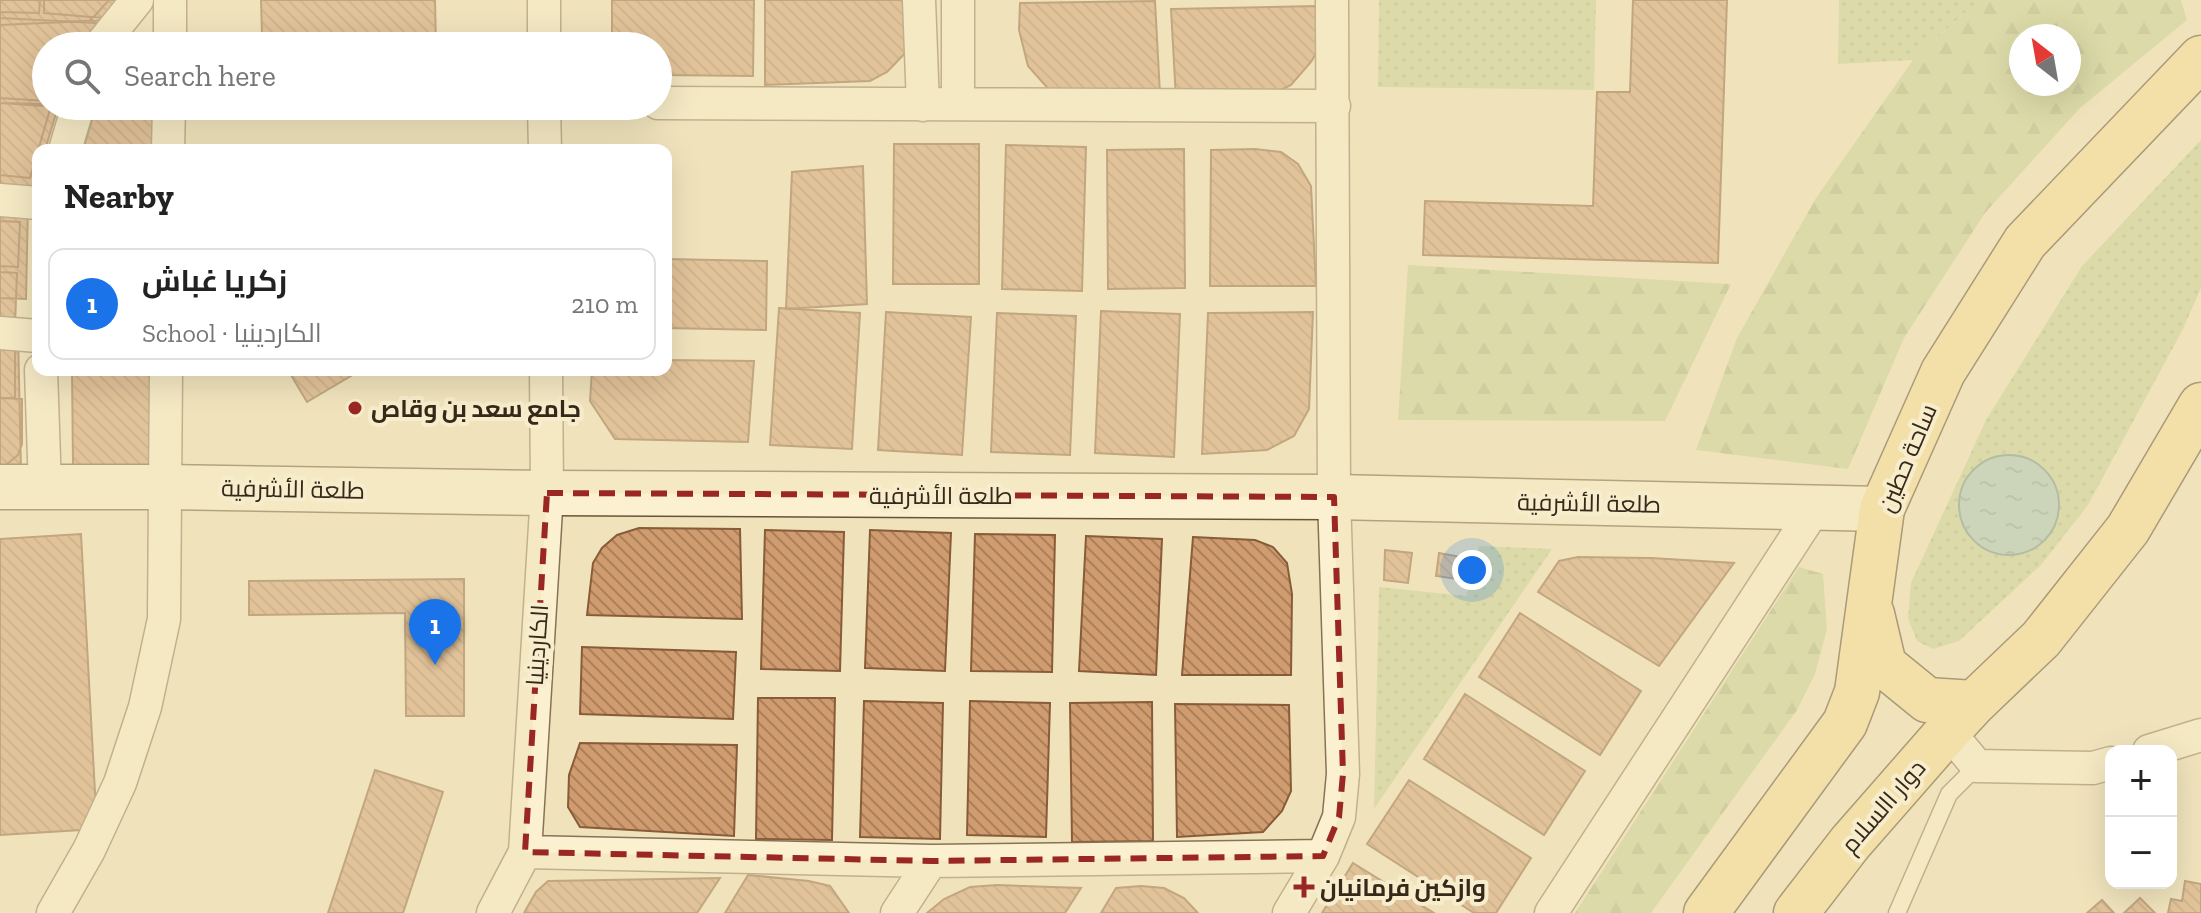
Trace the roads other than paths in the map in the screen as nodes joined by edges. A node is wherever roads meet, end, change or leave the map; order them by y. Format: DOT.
graph roads {
  1 [pos="137,0"];
  2 [pos="170,0"];
  3 [pos="544,0"];
  4 [pos="919,0"];
  5 [pos="958,0"];
  6 [pos="1332,0"];
  7 [pos="111,32"];
  8 [pos="170,32"];
  9 [pos="544,32"];
  10 [pos="2201,58"];
  11 [pos="672,103"];
  12 [pos="958,104"];
  13 [pos="923,105"];
  14 [pos="1334,106"];
  15 [pos="74,120"];
  16 [pos="169,120"];
  17 [pos="544,120"];
  18 [pos="67,144"];
  19 [pos="168,144"];
  20 [pos="545,144"];
  21 [pos="0,200"];
  22 [pos="32,203"];
  23 [pos="0,333"];
  24 [pos="32,336"];
  25 [pos="41,376"];
  26 [pos="166,376"];
  27 [pos="546,376"];
  28 [pos="2201,405"];
  29 [pos="0,487"];
  30 [pos="164,487"];
  31 [pos="45,488"];
  32 [pos="547,493"];
  33 [pos="1334,497"];
  34 [pos="1815,508"];
  35 [pos="1882,509"];
  36 [pos="1869,604"];
  37 [pos="1961,717"];
  38 [pos="2201,735"];
  39 [pos="2168,745"];
  40 [pos="2105,765"];
  41 [pos="1977,766"];
  42 [pos="525,852"];
  43 [pos="1323,856"];
  44 [pos="931,861"];
  45 [pos="53,913"];
  46 [pos="493,913"];
  47 [pos="897,913"];
  48 [pos="1289,913"];
  49 [pos="1551,913"];
  50 [pos="1706,913"];
  51 [pos="1796,913"];
  52 [pos="1897,913"];
  1 -- 7 [label="street"];
  2 -- 8 [label="street"];
  3 -- 9 [label="street"];
  4 -- 13 [label="street"];
  5 -- 12 [label="street"];
  6 -- 14 [label="street"];
  10 -- 35 [label="main road, ساحة حطين"];
  11 -- 13 [label="street"];
  12 -- 13 [label="street"];
  12 -- 14 [label="street"];
  14 -- 33 [label="street"];
  15 -- 18 [label="street"];
  16 -- 19 [label="street"];
  17 -- 20 [label="street"];
  21 -- 22 [label="street"];
  23 -- 24 [label="street"];
  25 -- 31 [label="street"];
  26 -- 30 [label="street"];
  27 -- 32 [label="street, الكاردينيا"];
  28 -- 37 [label="main road"];
  29 -- 31 [label="main road, طلعة الأشرفية"];
  30 -- 31 [label="main road, طلعة الأشرفية"];
  30 -- 32 [label="main road, طلعة الأشرفية"];
  30 -- 45 [label="street"];
  32 -- 33 [label="main road, طلعة الأشرفية"];
  32 -- 42 [label="street, الكاردينيا"];
  33 -- 34 [label="main road, طلعة الأشرفية"];
  33 -- 43 [label="street"];
  34 -- 35 [label="main road, طلعة الأشرفية"];
  34 -- 49 [label="street"];
  35 -- 36 [label="main road, ساحة حطين"];
  36 -- 37 [label="main road, ساحة حطين"];
  36 -- 50 [label="main road"];
  37 -- 41 [label="street"];
  37 -- 51 [label="main road, دوار االسلام"];
  38 -- 39 [label="street"];
  40 -- 41 [label="street"];
  41 -- 52 [label="lane"];
  42 -- 44 [label="street"];
  42 -- 46 [label="street, الكاردينيا"];
  43 -- 44 [label="street"];
  43 -- 48 [label="street"];
  44 -- 47 [label="street"];
}
